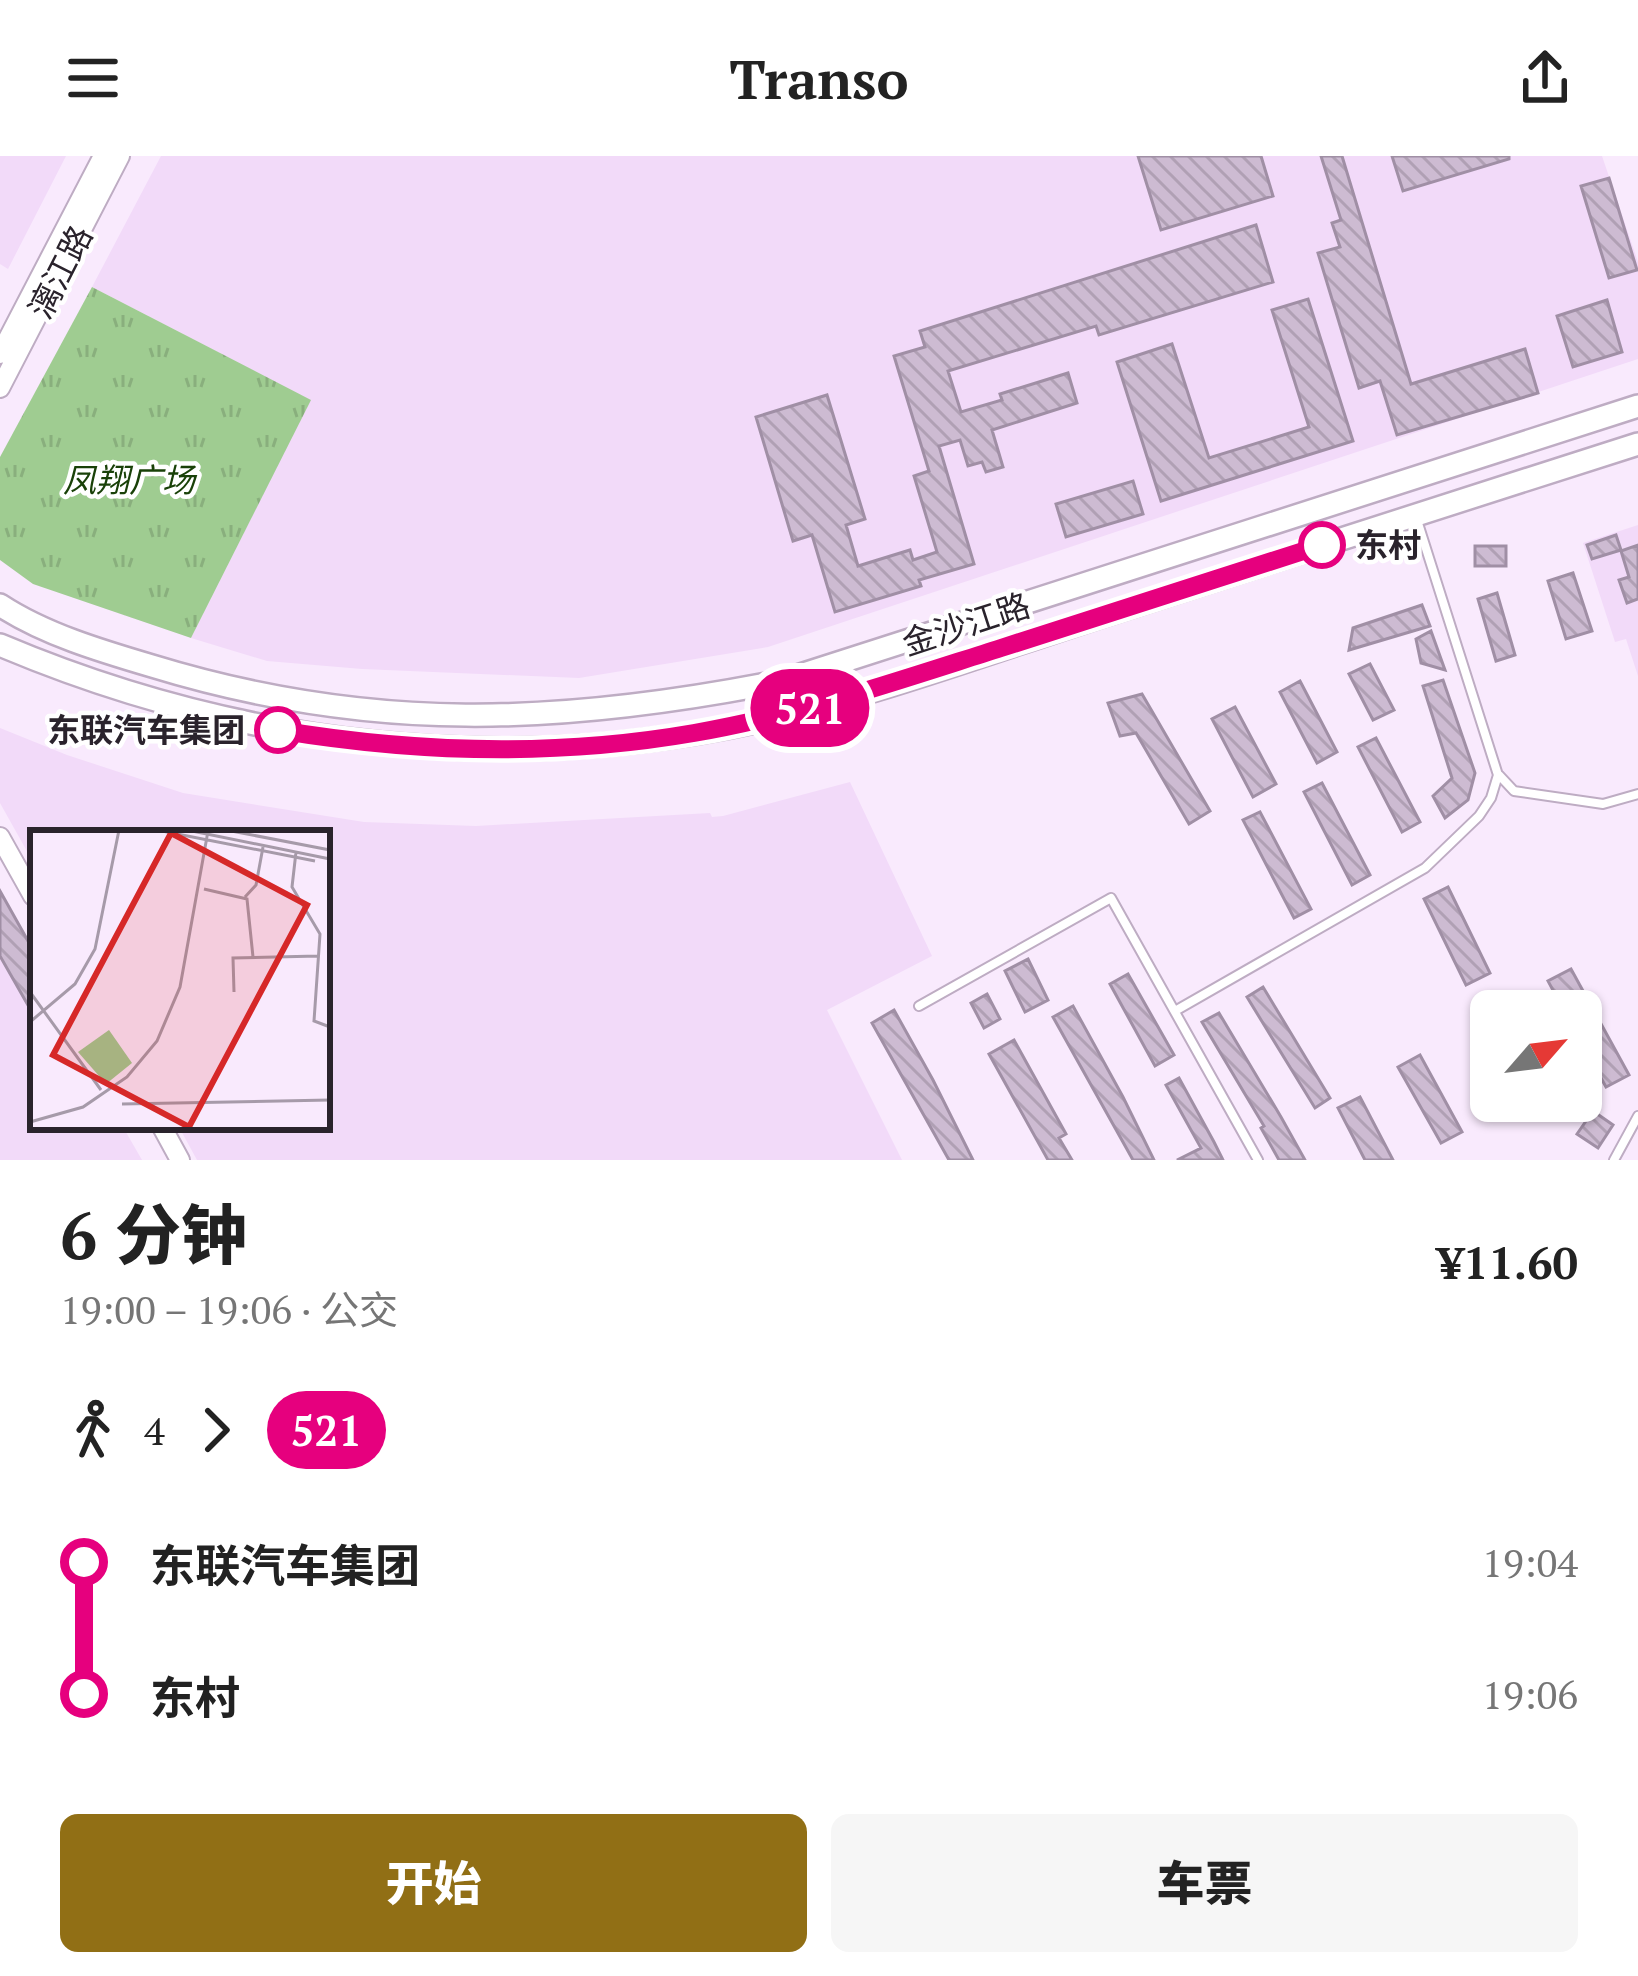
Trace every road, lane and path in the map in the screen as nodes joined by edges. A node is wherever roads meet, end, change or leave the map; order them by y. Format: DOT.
graph roads {
  1 [pos="103,156"];
  2 [pos="120,156"];
  3 [pos="0,355"];
  4 [pos="0,388"];
  5 [pos="1638,406"];
  6 [pos="1638,444"];
  7 [pos="1415,515"];
  8 [pos="0,604"];
  9 [pos="0,645"];
  10 [pos="1498,775"];
  11 [pos="1638,794"];
  12 [pos="0,837"];
  13 [pos="30,891"];
  14 [pos="919,1006"];
  15 [pos="1175,1012"];
  16 [pos="1638,1116"];
  17 [pos="164,1130"];
  18 [pos="180,1160"];
  19 [pos="1258,1160"];
  20 [pos="1614,1160"];
  1 -- 3 [label="main road, 漓江路"];
  2 -- 4 [label="main road, 漓江路"];
  5 -- 8 [label="main road, 金沙江路"];
  6 -- 7 [label="main road, 金沙江路"];
  7 -- 9 [label="main road, 金沙江路"];
  7 -- 10 [label="lane"];
  10 -- 11 [label="lane"];
  10 -- 15 [label="lane"];
  12 -- 13 [label="main road"];
  14 -- 15 [label="lane"];
  15 -- 19 [label="lane"];
  16 -- 20 [label="lane"];
  17 -- 18 [label="main road"];
}
